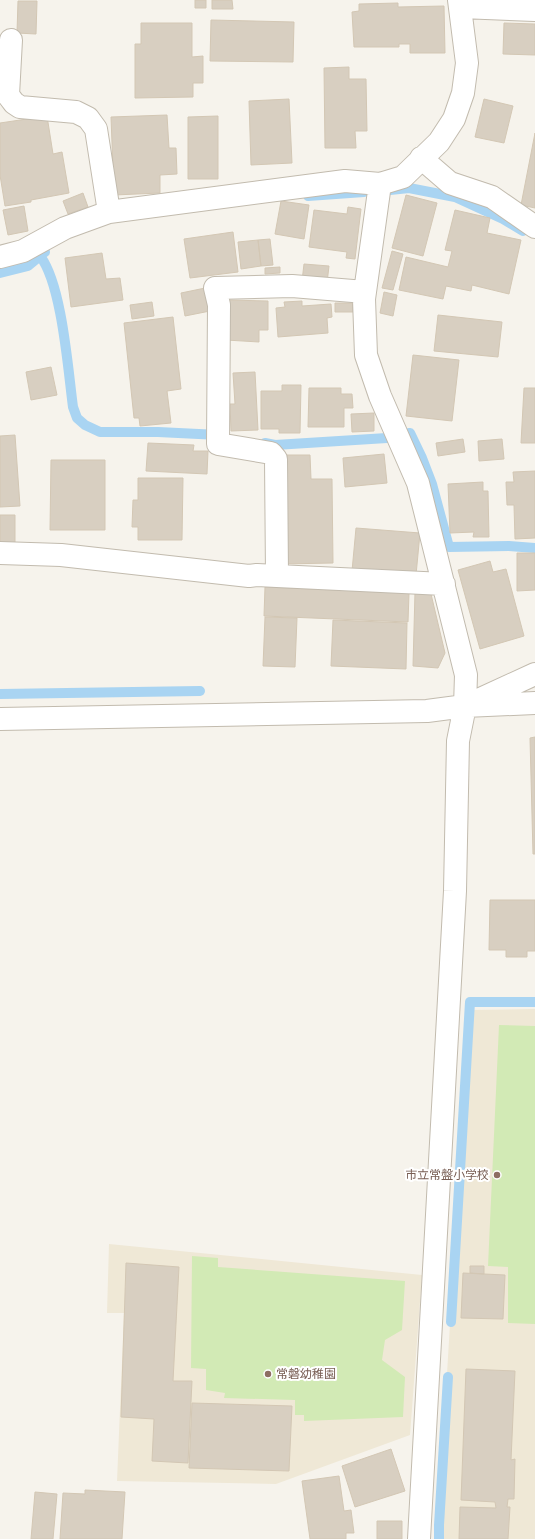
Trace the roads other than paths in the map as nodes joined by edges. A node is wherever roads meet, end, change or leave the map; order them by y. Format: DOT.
graph roads {
  1 [pos="460,4"];
  2 [pos="535,10"];
  3 [pos="11,40"];
  4 [pos="422,158"];
  5 [pos="380,184"];
  6 [pos="109,212"];
  7 [pos="535,227"];
  8 [pos="0,257"];
  9 [pos="365,292"];
  10 [pos="0,553"];
  11 [pos="277,576"];
  12 [pos="444,584"];
  13 [pos="535,674"];
  14 [pos="535,703"];
  15 [pos="466,706"];
  16 [pos="0,719"];
  17 [pos="419,1539"];
  1 -- 2 [label="street"];
  1 -- 4 [label="street"];
  3 -- 6 [label="street"];
  4 -- 5 [label="street"];
  4 -- 7 [label="street"];
  5 -- 6 [label="street"];
  5 -- 9 [label="street"];
  6 -- 8 [label="street"];
  9 -- 11 [label="street"];
  9 -- 12 [label="street"];
  10 -- 11 [label="street"];
  11 -- 12 [label="street"];
  12 -- 15 [label="street"];
  13 -- 15 [label="street"];
  14 -- 15 [label="street"];
  15 -- 16 [label="street"];
  15 -- 17 [label="street"];
}
